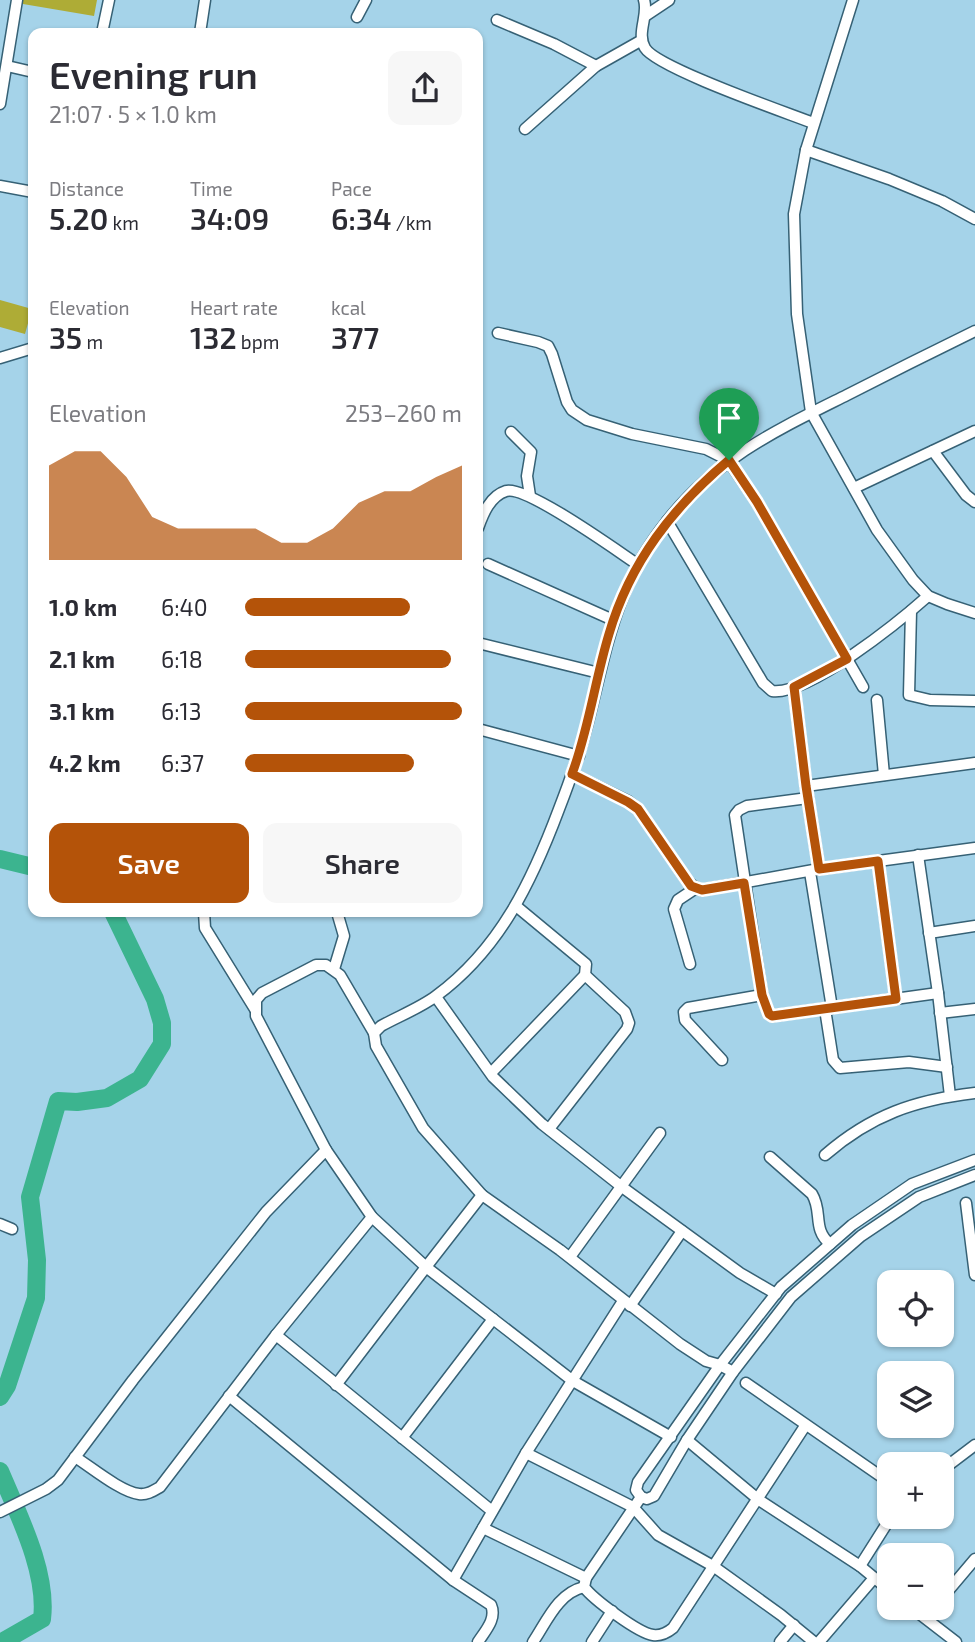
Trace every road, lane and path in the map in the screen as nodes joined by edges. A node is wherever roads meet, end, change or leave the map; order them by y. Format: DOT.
graph roads {
  1 [pos="17,0"];
  2 [pos="109,0"];
  3 [pos="205,0"];
  4 [pos="366,0"];
  5 [pos="644,0"];
  6 [pos="669,0"];
  7 [pos="853,0"];
  8 [pos="645,16"];
  9 [pos="357,17"];
  10 [pos="497,20"];
  11 [pos="103,28"];
  12 [pos="201,28"];
  13 [pos="642,40"];
  14 [pos="7,66"];
  15 [pos="596,66"];
  16 [pos="28,71"];
  17 [pos="0,104"];
  18 [pos="813,123"];
  19 [pos="525,129"];
  20 [pos="806,150"];
  21 [pos="0,186"];
  22 [pos="28,191"];
  23 [pos="975,219"];
  24 [pos="975,331"];
  25 [pos="498,333"];
  26 [pos="28,350"];
  27 [pos="0,358"];
  28 [pos="811,412"];
  29 [pos="975,430"];
  30 [pos="511,432"];
  31 [pos="933,451"];
  32 [pos="729,460"];
  33 [pos="854,488"];
  34 [pos="530,496"];
  35 [pos="975,502"];
  36 [pos="483,504"];
  37 [pos="667,521"];
  38 [pos="488,564"];
  39 [pos="637,564"];
  40 [pos="928,596"];
  41 [pos="911,611"];
  42 [pos="975,613"];
  43 [pos="613,620"];
  44 [pos="483,644"];
  45 [pos="847,659"];
  46 [pos="599,673"];
  47 [pos="794,687"];
  48 [pos="863,687"];
  49 [pos="877,699"];
  50 [pos="975,701"];
  51 [pos="483,730"];
  52 [pos="579,756"];
  53 [pos="975,763"];
  54 [pos="572,774"];
  55 [pos="884,775"];
  56 [pos="806,786"];
  57 [pos="808,798"];
  58 [pos="975,848"];
  59 [pos="918,855"];
  60 [pos="878,861"];
  61 [pos="815,871"];
  62 [pos="744,883"];
  63 [pos="696,888"];
  64 [pos="516,906"];
  65 [pos="204,917"];
  66 [pos="338,917"];
  67 [pos="975,926"];
  68 [pos="929,933"];
  69 [pos="690,964"];
  70 [pos="334,969"];
  71 [pos="585,975"];
  72 [pos="938,993"];
  73 [pos="762,995"];
  74 [pos="436,997"];
  75 [pos="896,999"];
  76 [pos="829,1008"];
  77 [pos="255,1009"];
  78 [pos="975,1009"];
  79 [pos="940,1013"];
  80 [pos="374,1034"];
  81 [pos="722,1060"];
  82 [pos="947,1067"];
  83 [pos="491,1073"];
  84 [pos="975,1093"];
  85 [pos="950,1096"];
  86 [pos="549,1129"];
  87 [pos="660,1133"];
  88 [pos="326,1150"];
  89 [pos="825,1155"];
  90 [pos="770,1157"];
  91 [pos="975,1160"];
  92 [pos="975,1175"];
  93 [pos="622,1187"];
  94 [pos="482,1195"];
  95 [pos="966,1203"];
  96 [pos="372,1217"];
  97 [pos="0,1224"];
  98 [pos="12,1229"];
  99 [pos="682,1231"];
  100 [pos="830,1244"];
  101 [pos="570,1258"];
  102 [pos="426,1267"];
  103 [pos="975,1275"];
  104 [pos="776,1294"];
  105 [pos="627,1304"];
  106 [pos="493,1319"];
  107 [pos="275,1335"];
  108 [pos="720,1365"];
  109 [pos="733,1372"];
  110 [pos="573,1381"];
  111 [pos="746,1383"];
  112 [pos="337,1385"];
  113 [pos="229,1396"];
  114 [pos="805,1426"];
  115 [pos="671,1437"];
  116 [pos="402,1438"];
  117 [pos="687,1440"];
  118 [pos="975,1445"];
  119 [pos="526,1453"];
  120 [pos="75,1457"];
  121 [pos="954,1461"];
  122 [pos="877,1474"];
  123 [pos="641,1497"];
  124 [pos="759,1500"];
  125 [pos="633,1507"];
  126 [pos="492,1511"];
  127 [pos="0,1512"];
  128 [pos="482,1528"];
  129 [pos="883,1529"];
  130 [pos="975,1559"];
  131 [pos="713,1566"];
  132 [pos="860,1566"];
  133 [pos="874,1578"];
  134 [pos="453,1580"];
  135 [pos="877,1580"];
  136 [pos="585,1583"];
  137 [pos="954,1584"];
  138 [pos="612,1611"];
  139 [pos="927,1620"];
  140 [pos="794,1625"];
  141 [pos="478,1642"];
  142 [pos="533,1642"];
  143 [pos="592,1642"];
  144 [pos="780,1642"];
  145 [pos="814,1642"];
  146 [pos="819,1642"];
  147 [pos="956,1642"];
  1 -- 14 [label="street"];
  2 -- 11 [label="street"];
  3 -- 12 [label="street"];
  4 -- 9 [label="street"];
  5 -- 8 [label="street"];
  6 -- 8 [label="street"];
  7 -- 18 [label="street"];
  8 -- 13 [label="street"];
  10 -- 15 [label="street"];
  13 -- 15 [label="street"];
  13 -- 18 [label="street"];
  14 -- 16 [label="street"];
  14 -- 17 [label="street"];
  15 -- 19 [label="street"];
  18 -- 20 [label="street"];
  20 -- 23 [label="street"];
  20 -- 28 [label="street"];
  21 -- 22 [label="street"];
  24 -- 28 [label="street"];
  25 -- 32 [label="street"];
  26 -- 27 [label="street"];
  28 -- 32 [label="street"];
  28 -- 33 [label="street"];
  29 -- 31 [label="street"];
  30 -- 34 [label="street"];
  31 -- 33 [label="street"];
  31 -- 35 [label="street"];
  32 -- 37 [label="street"];
  32 -- 45 [label="street"];
  33 -- 40 [label="street"];
  34 -- 36 [label="street"];
  34 -- 39 [label="street"];
  37 -- 39 [label="street"];
  37 -- 47 [label="street"];
  38 -- 43 [label="street"];
  39 -- 43 [label="street"];
  40 -- 41 [label="street"];
  40 -- 42 [label="street"];
  41 -- 45 [label="street"];
  41 -- 50 [label="street"];
  43 -- 46 [label="street"];
  44 -- 46 [label="street"];
  45 -- 47 [label="street"];
  45 -- 48 [label="street"];
  46 -- 52 [label="street"];
  47 -- 56 [label="street"];
  49 -- 55 [label="street"];
  51 -- 52 [label="street"];
  52 -- 54 [label="street"];
  53 -- 55 [label="street"];
  54 -- 63 [label="street"];
  54 -- 64 [label="street"];
  55 -- 56 [label="street"];
  56 -- 57 [label="street"];
  57 -- 61 [label="street"];
  57 -- 62 [label="street"];
  58 -- 59 [label="street"];
  59 -- 60 [label="street"];
  59 -- 68 [label="street"];
  60 -- 61 [label="street"];
  60 -- 75 [label="street"];
  61 -- 62 [label="street"];
  61 -- 76 [label="street"];
  62 -- 63 [label="street"];
  62 -- 73 [label="street"];
  63 -- 69 [label="street"];
  64 -- 71 [label="street"];
  64 -- 74 [label="street"];
  65 -- 77 [label="street"];
  66 -- 70 [label="street"];
  67 -- 68 [label="street"];
  68 -- 72 [label="street"];
  70 -- 77 [label="street"];
  70 -- 80 [label="street"];
  71 -- 83 [label="street"];
  71 -- 86 [label="street"];
  72 -- 75 [label="street"];
  72 -- 79 [label="street"];
  73 -- 76 [label="street"];
  73 -- 81 [label="street"];
  74 -- 80 [label="street"];
  74 -- 83 [label="street"];
  75 -- 76 [label="street"];
  76 -- 82 [label="street"];
  77 -- 88 [label="street"];
  78 -- 79 [label="street"];
  79 -- 82 [label="street"];
  80 -- 94 [label="street"];
  82 -- 85 [label="street"];
  83 -- 86 [label="street"];
  84 -- 85 [label="street"];
  85 -- 89 [label="street"];
  86 -- 93 [label="street"];
  87 -- 93 [label="street"];
  88 -- 96 [label="street"];
  88 -- 120 [label="street"];
  90 -- 100 [label="street"];
  91 -- 100 [label="street"];
  92 -- 109 [label="street"];
  93 -- 99 [label="street"];
  93 -- 101 [label="street"];
  94 -- 101 [label="street"];
  94 -- 102 [label="street"];
  95 -- 103 [label="street"];
  96 -- 102 [label="street"];
  96 -- 107 [label="street"];
  97 -- 98 [label="street"];
  99 -- 104 [label="street"];
  99 -- 105 [label="street"];
  100 -- 104 [label="street"];
  101 -- 105 [label="street"];
  102 -- 106 [label="street"];
  102 -- 112 [label="street"];
  104 -- 108 [label="street"];
  105 -- 108 [label="street"];
  105 -- 110 [label="street"];
  106 -- 110 [label="street"];
  106 -- 116 [label="street"];
  107 -- 112 [label="street"];
  107 -- 113 [label="street"];
  108 -- 109 [label="street"];
  108 -- 115 [label="street"];
  109 -- 117 [label="street"];
  110 -- 115 [label="street"];
  110 -- 119 [label="street"];
  111 -- 114 [label="street"];
  112 -- 116 [label="street"];
  113 -- 120 [label="street"];
  113 -- 134 [label="street"];
  114 -- 122 [label="street"];
  114 -- 124 [label="street"];
  115 -- 123 [label="street"];
  116 -- 126 [label="street"];
  117 -- 123 [label="street"];
  117 -- 124 [label="street"];
  118 -- 121 [label="street"];
  119 -- 125 [label="street"];
  119 -- 126 [label="street"];
  120 -- 127 [label="street"];
  123 -- 125 [label="street"];
  124 -- 131 [label="street"];
  124 -- 132 [label="street"];
  125 -- 131 [label="street"];
  125 -- 136 [label="street"];
  126 -- 128 [label="street"];
  128 -- 134 [label="street"];
  128 -- 136 [label="street"];
  129 -- 132 [label="street"];
  130 -- 137 [label="street"];
  131 -- 138 [label="street"];
  131 -- 140 [label="street"];
  132 -- 133 [label="street"];
  133 -- 135 [label="street"];
  133 -- 146 [label="street"];
  134 -- 141 [label="street"];
  136 -- 138 [label="street"];
  136 -- 142 [label="street"];
  138 -- 143 [label="street"];
  139 -- 147 [label="street"];
  140 -- 144 [label="street"];
  140 -- 145 [label="street"];
}
